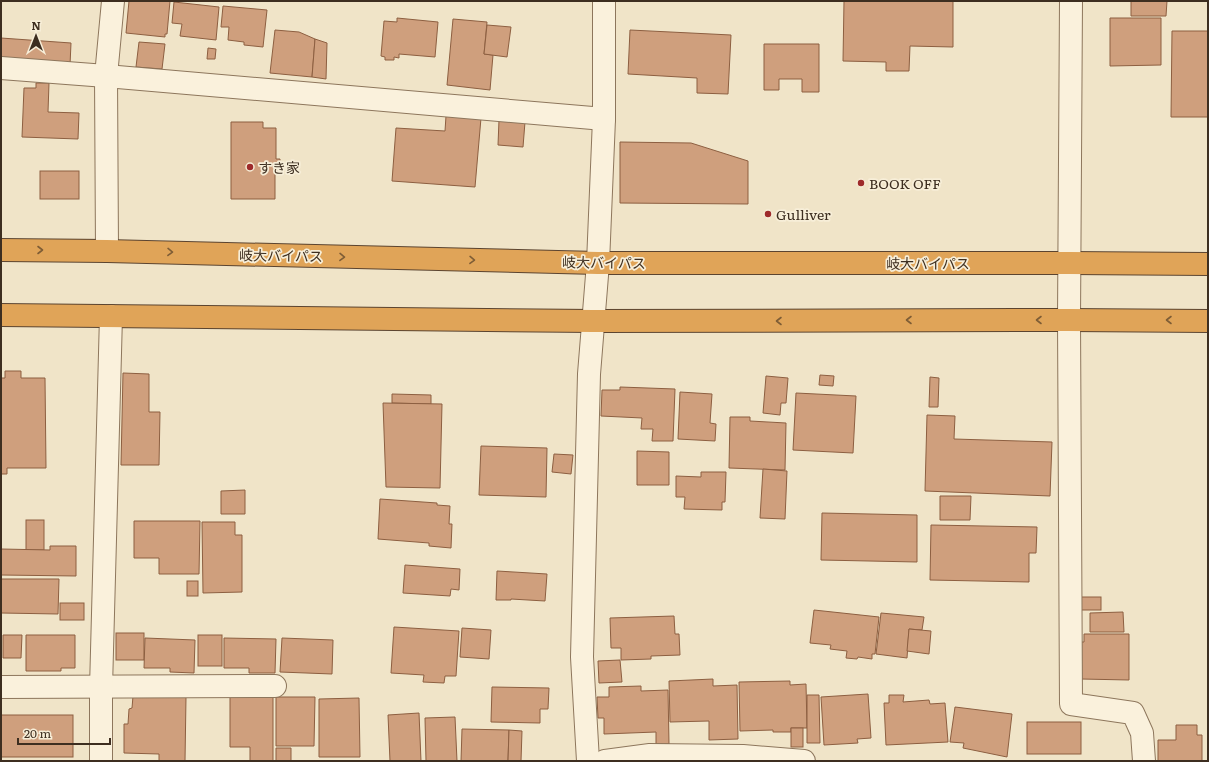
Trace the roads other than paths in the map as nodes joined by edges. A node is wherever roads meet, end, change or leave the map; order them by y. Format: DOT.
graph roads {
  1 [pos="113,1"];
  2 [pos="604,1"];
  3 [pos="1071,1"];
  4 [pos="1,68"];
  5 [pos="106,76"];
  6 [pos="604,119"];
  7 [pos="1,250"];
  8 [pos="107,251"];
  9 [pos="598,262"];
  10 [pos="1069,262"];
  11 [pos="1208,264"];
  12 [pos="1,315"];
  13 [pos="111,316"];
  14 [pos="1069,320"];
  15 [pos="593,321"];
  16 [pos="1208,321"];
  17 [pos="275,686"];
  18 [pos="1,687"];
  19 [pos="101,688"];
  20 [pos="101,761"];
  21 [pos="588,761"];
  22 [pos="605,761"];
  23 [pos="804,761"];
  24 [pos="1144,761"];
  1 -- 5 [label="street"];
  2 -- 6 [label="street"];
  3 -- 10 [label="street"];
  4 -- 5 [label="street"];
  5 -- 6 [label="street"];
  5 -- 8 [label="street"];
  6 -- 9 [label="street"];
  7 -- 8 [label="highway, 岐大バイパス, one-way"];
  8 -- 9 [label="highway, 岐大バイパス, one-way"];
  9 -- 10 [label="highway, 岐大バイパス"];
  9 -- 15 [label="street"];
  10 -- 11 [label="highway, 岐大バイパス"];
  10 -- 14 [label="street"];
  12 -- 13 [label="highway"];
  13 -- 15 [label="highway"];
  13 -- 19 [label="street"];
  14 -- 15 [label="highway, one-way"];
  16 -- 14 [label="highway, one-way"];
  14 -- 24 [label="street"];
  15 -- 21 [label="street"];
  17 -- 19 [label="street"];
  18 -- 19 [label="street"];
  19 -- 20 [label="street"];
  22 -- 23 [label="street"];
}
